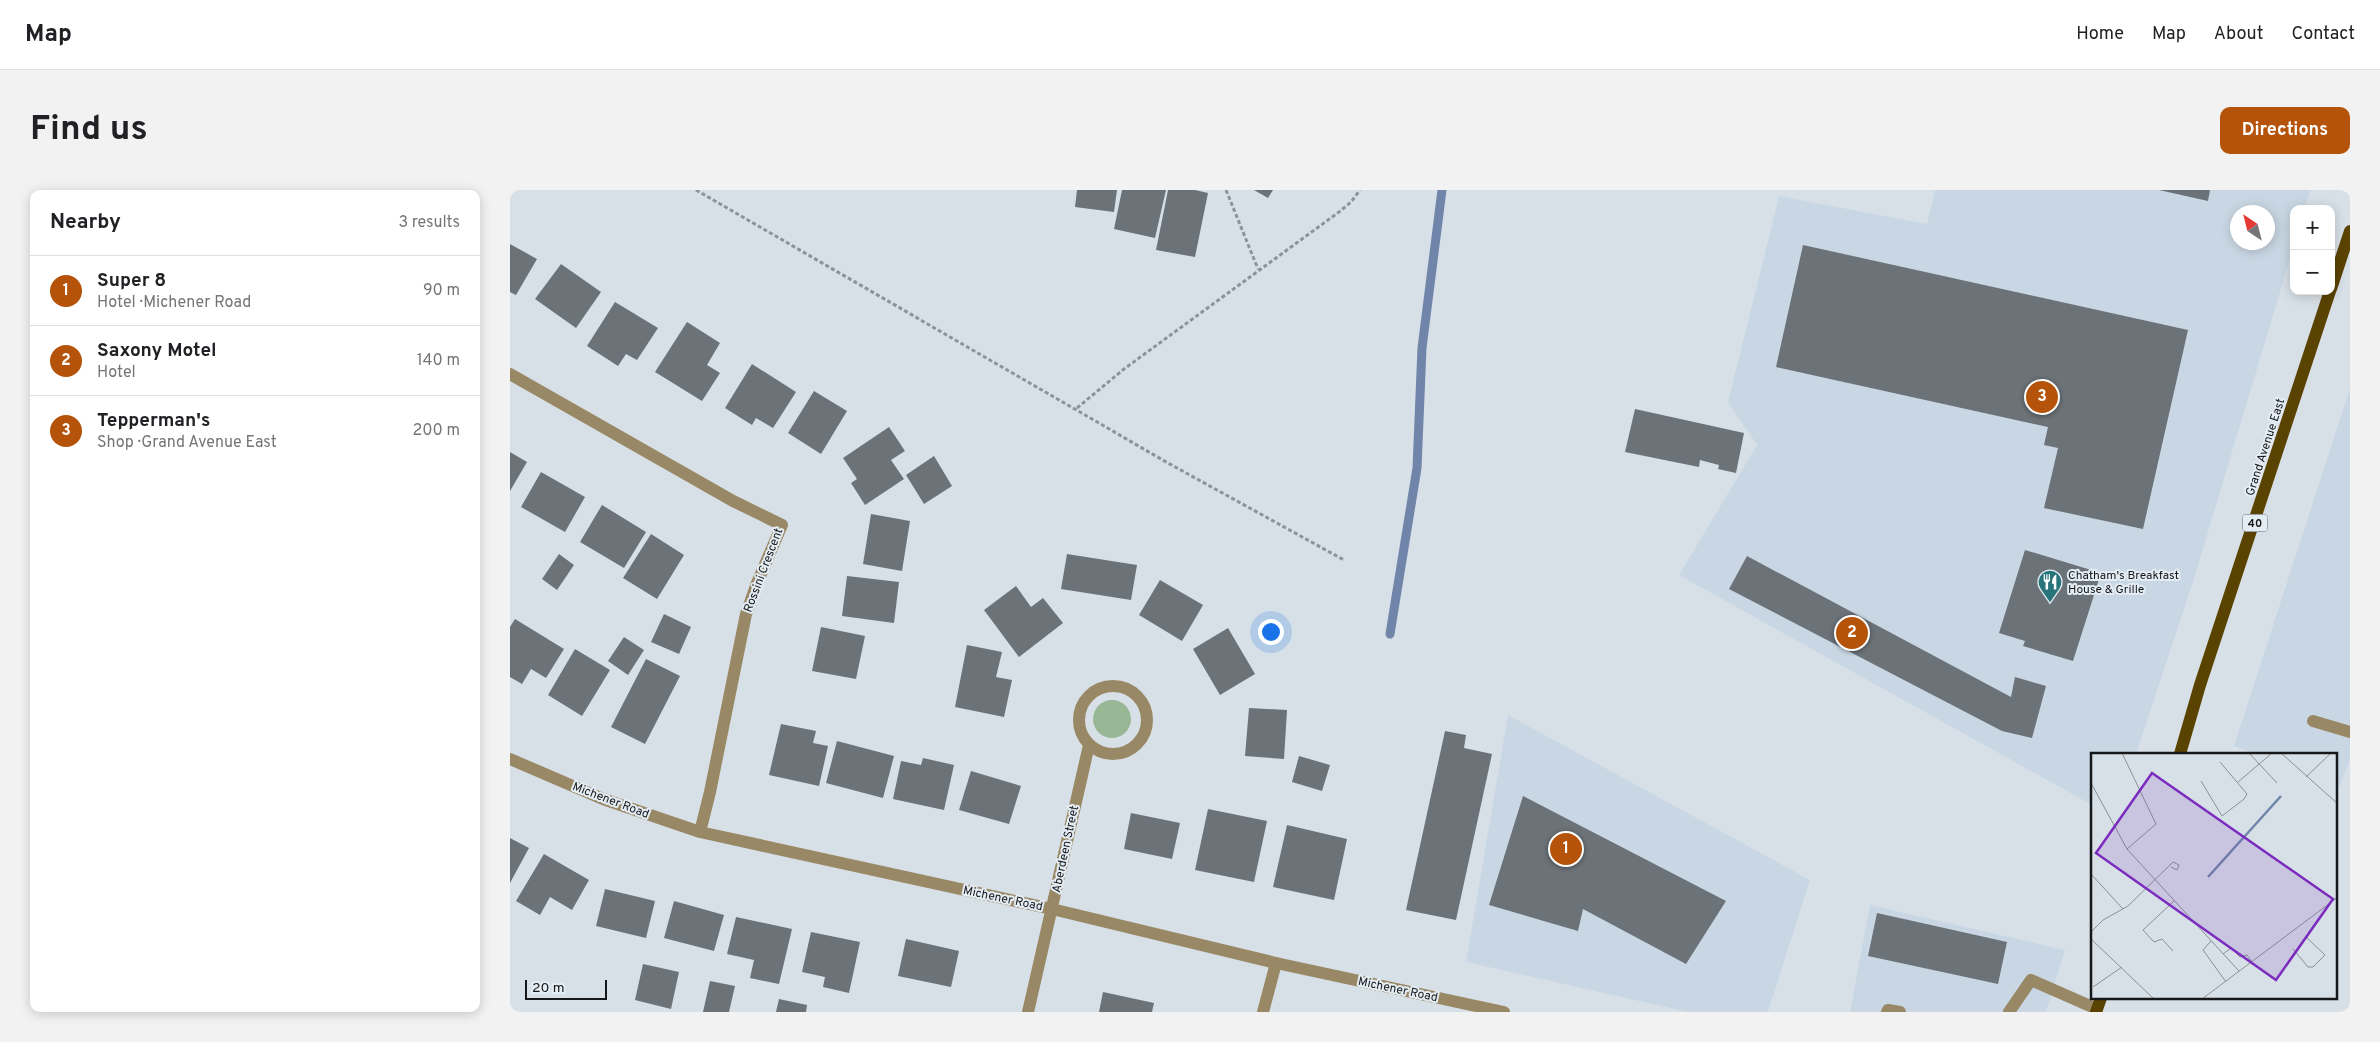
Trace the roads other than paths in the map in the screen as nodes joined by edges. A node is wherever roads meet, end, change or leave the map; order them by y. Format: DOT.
graph roads {
  1 [pos="2350,231"];
  2 [pos="2335,278"];
  3 [pos="2329,295"];
  4 [pos="510,374"];
  5 [pos="2313,721"];
  6 [pos="2350,732"];
  7 [pos="1089,745"];
  8 [pos="2180,753"];
  9 [pos="510,759"];
  10 [pos="700,832"];
  11 [pos="1052,909"];
  12 [pos="1276,963"];
  13 [pos="2098,1006"];
  14 [pos="1028,1012"];
  15 [pos="1263,1012"];
  16 [pos="1504,1012"];
  17 [pos="1887,1012"];
  18 [pos="1900,1012"];
  19 [pos="2009,1012"];
  1 -- 2 [label="main road, Grand Avenue East / 40"];
  3 -- 8 [label="main road, Grand Avenue East / 40"];
  4 -- 10 [label="street, Rossini Crescent"];
  5 -- 6 [label="street"];
  7 -- 7 [label="street"];
  7 -- 11 [label="street, Aberdeen Street"];
  9 -- 10 [label="street, Michener Road"];
  10 -- 11 [label="street, Michener Road"];
  11 -- 12 [label="street, Michener Road"];
  11 -- 14 [label="street, Aberdeen Street"];
  12 -- 15 [label="street"];
  12 -- 16 [label="street, Michener Road"];
  13 -- 19 [label="street"];
  17 -- 18 [label="street"];
}
